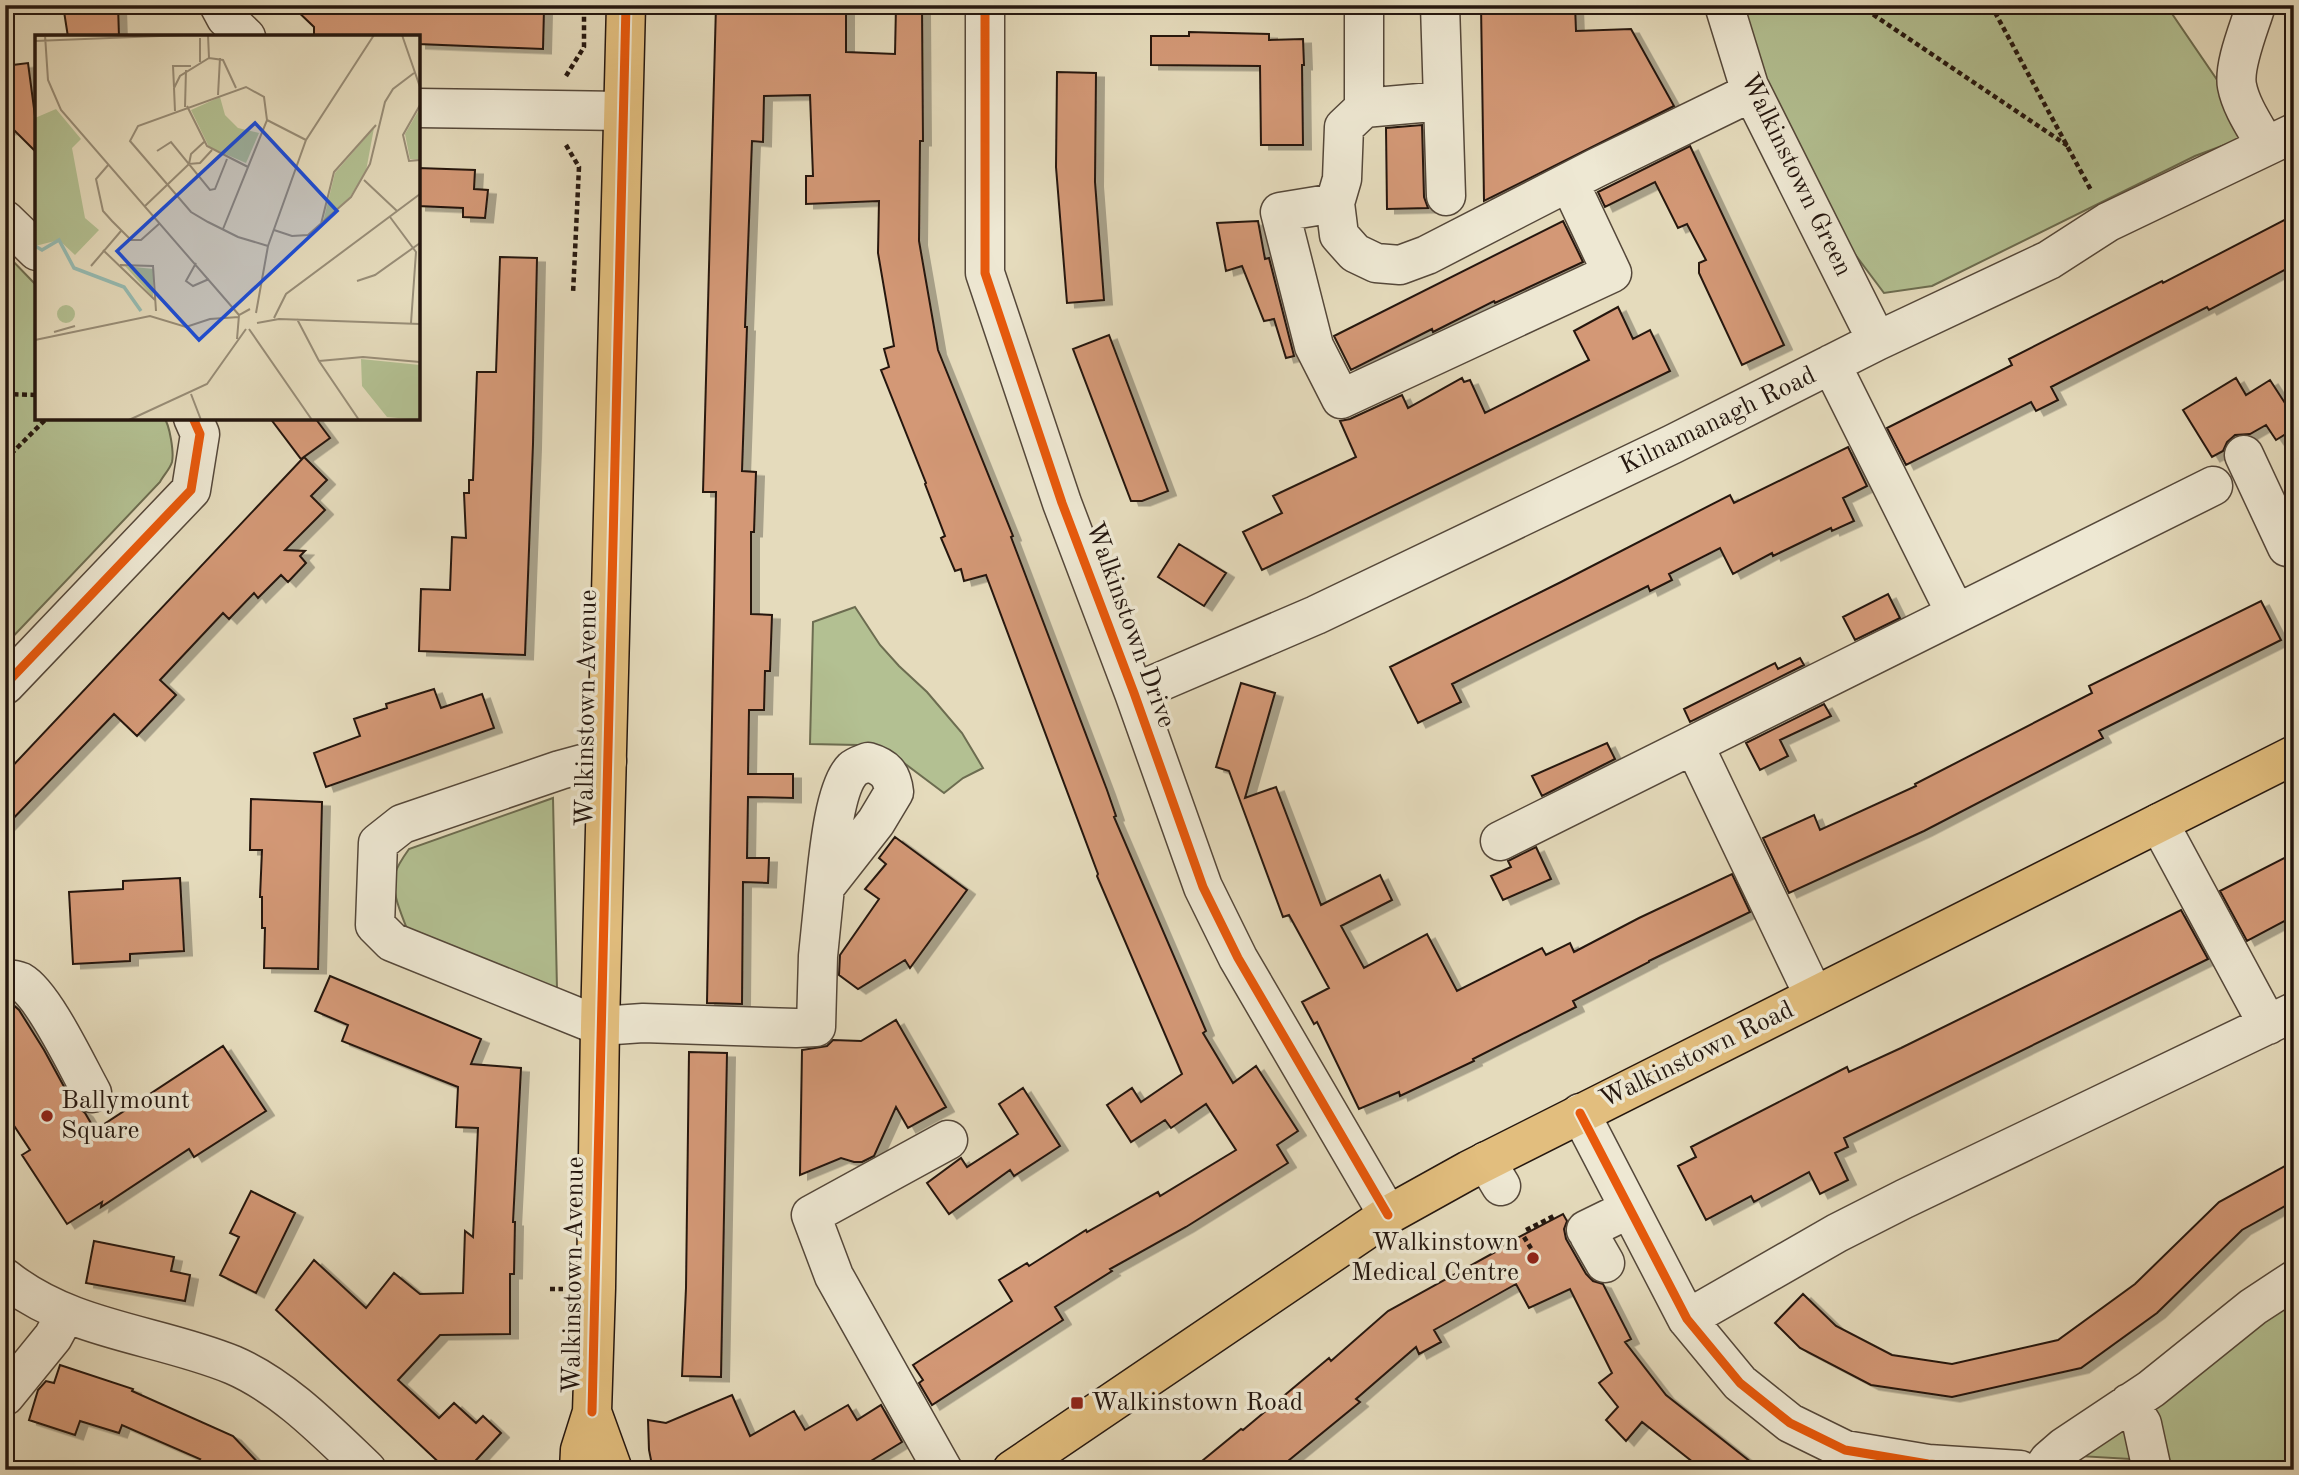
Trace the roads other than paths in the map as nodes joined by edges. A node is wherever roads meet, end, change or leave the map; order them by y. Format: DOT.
graph roads {
  1 [pos="219,5"];
  2 [pos="626,5"];
  3 [pos="985,5"];
  4 [pos="1364,5"];
  5 [pos="1440,5"];
  6 [pos="1724,5"];
  7 [pos="2256,5"];
  8 [pos="244,35"];
  9 [pos="1752,92"];
  10 [pos="1443,101"];
  11 [pos="420,108"];
  12 [pos="1364,108"];
  13 [pos="622,111"];
  14 [pos="2280,140"];
  15 [pos="1569,182"];
  16 [pos="1447,196"];
  17 [pos="1335,203"];
  18 [pos="5,220"];
  19 [pos="35,249"];
  20 [pos="1877,341"];
  21 [pos="1831,364"];
  22 [pos="193,420"];
  23 [pos="2244,455"];
  24 [pos="2213,486"];
  25 [pos="2292,550"];
  26 [pos="1956,614"];
  27 [pos="5,685"];
  28 [pos="1134,693"];
  29 [pos="1694,745"];
  30 [pos="2294,755"];
  31 [pos="607,761"];
  32 [pos="2160,823"];
  33 [pos="1500,841"];
  34 [pos="825,887"];
  35 [pos="5,980"];
  36 [pos="1814,996"];
  37 [pos="2281,1018"];
  38 [pos="600,1026"];
  39 [pos="92,1093"];
  40 [pos="1580,1113"];
  41 [pos="948,1140"];
  42 [pos="1629,1209"];
  43 [pos="1388,1215"];
  44 [pos="1586,1235"];
  45 [pos="5,1278"];
  46 [pos="2294,1280"];
  47 [pos="66,1313"];
  48 [pos="1688,1319"];
  49 [pos="5,1396"];
  50 [pos="2129,1403"];
  51 [pos="592,1412"];
  52 [pos="1016,1468"];
  53 [pos="367,1470"];
  54 [pos="579,1470"];
  55 [pos="613,1470"];
  56 [pos="943,1470"];
  57 [pos="2020,1470"];
  58 [pos="2042,1470"];
  59 [pos="2152,1470"];
  1 -- 8 [label="street"];
  2 -- 13 [label="main road, Walkinstown Avenue"];
  3 -- 28 [label="street, Walkinstown Drive"];
  4 -- 12 [label="street"];
  5 -- 10 [label="street"];
  6 -- 9 [label="street, Walkinstown Green"];
  7 -- 14 [label="street"];
  9 -- 15 [label="street"];
  9 -- 20 [label="street, Walkinstown Green"];
  10 -- 12 [label="street"];
  10 -- 16 [label="street"];
  11 -- 13 [label="street"];
  12 -- 17 [label="street"];
  13 -- 31 [label="main road, Walkinstown Avenue"];
  14 -- 20 [label="street, Kilnamanagh Road"];
  15 -- 17 [label="street"];
  15 -- 17 [label="street"];
  18 -- 19 [label="street"];
  20 -- 21 [label="street, Kilnamanagh Road"];
  21 -- 26 [label="street"];
  21 -- 28 [label="street, Kilnamanagh Road"];
  22 -- 27 [label="street"];
  23 -- 25 [label="street"];
  24 -- 26 [label="street"];
  26 -- 29 [label="street"];
  28 -- 43 [label="street, Walkinstown Drive"];
  29 -- 33 [label="street"];
  29 -- 36 [label="street"];
  30 -- 32 [label="main road, Walkinstown Road"];
  31 -- 38 [label="main road, Walkinstown Avenue"];
  31 -- 38 [label="street, Walkinstown Avenue"];
  32 -- 36 [label="main road, Walkinstown Road"];
  32 -- 37 [label="street"];
  34 -- 38 [label="street"];
  35 -- 39 [label="street"];
  36 -- 40 [label="main road, Walkinstown Road"];
  37 -- 48 [label="street"];
  38 -- 51 [label="main road, Walkinstown Avenue"];
  40 -- 42 [label="street"];
  40 -- 43 [label="main road, Walkinstown Road"];
  41 -- 56 [label="street"];
  42 -- 44 [label="street"];
  42 -- 48 [label="street"];
  43 -- 52 [label="main road, Walkinstown Road"];
  45 -- 47 [label="street"];
  46 -- 50 [label="street"];
  47 -- 49 [label="street"];
  47 -- 53 [label="street"];
  48 -- 57 [label="street"];
  50 -- 58 [label="street"];
  50 -- 59 [label="street"];
  51 -- 54 [label="main road, Walkinstown Avenue"];
  51 -- 55 [label="main road, Walkinstown Avenue"];
}
